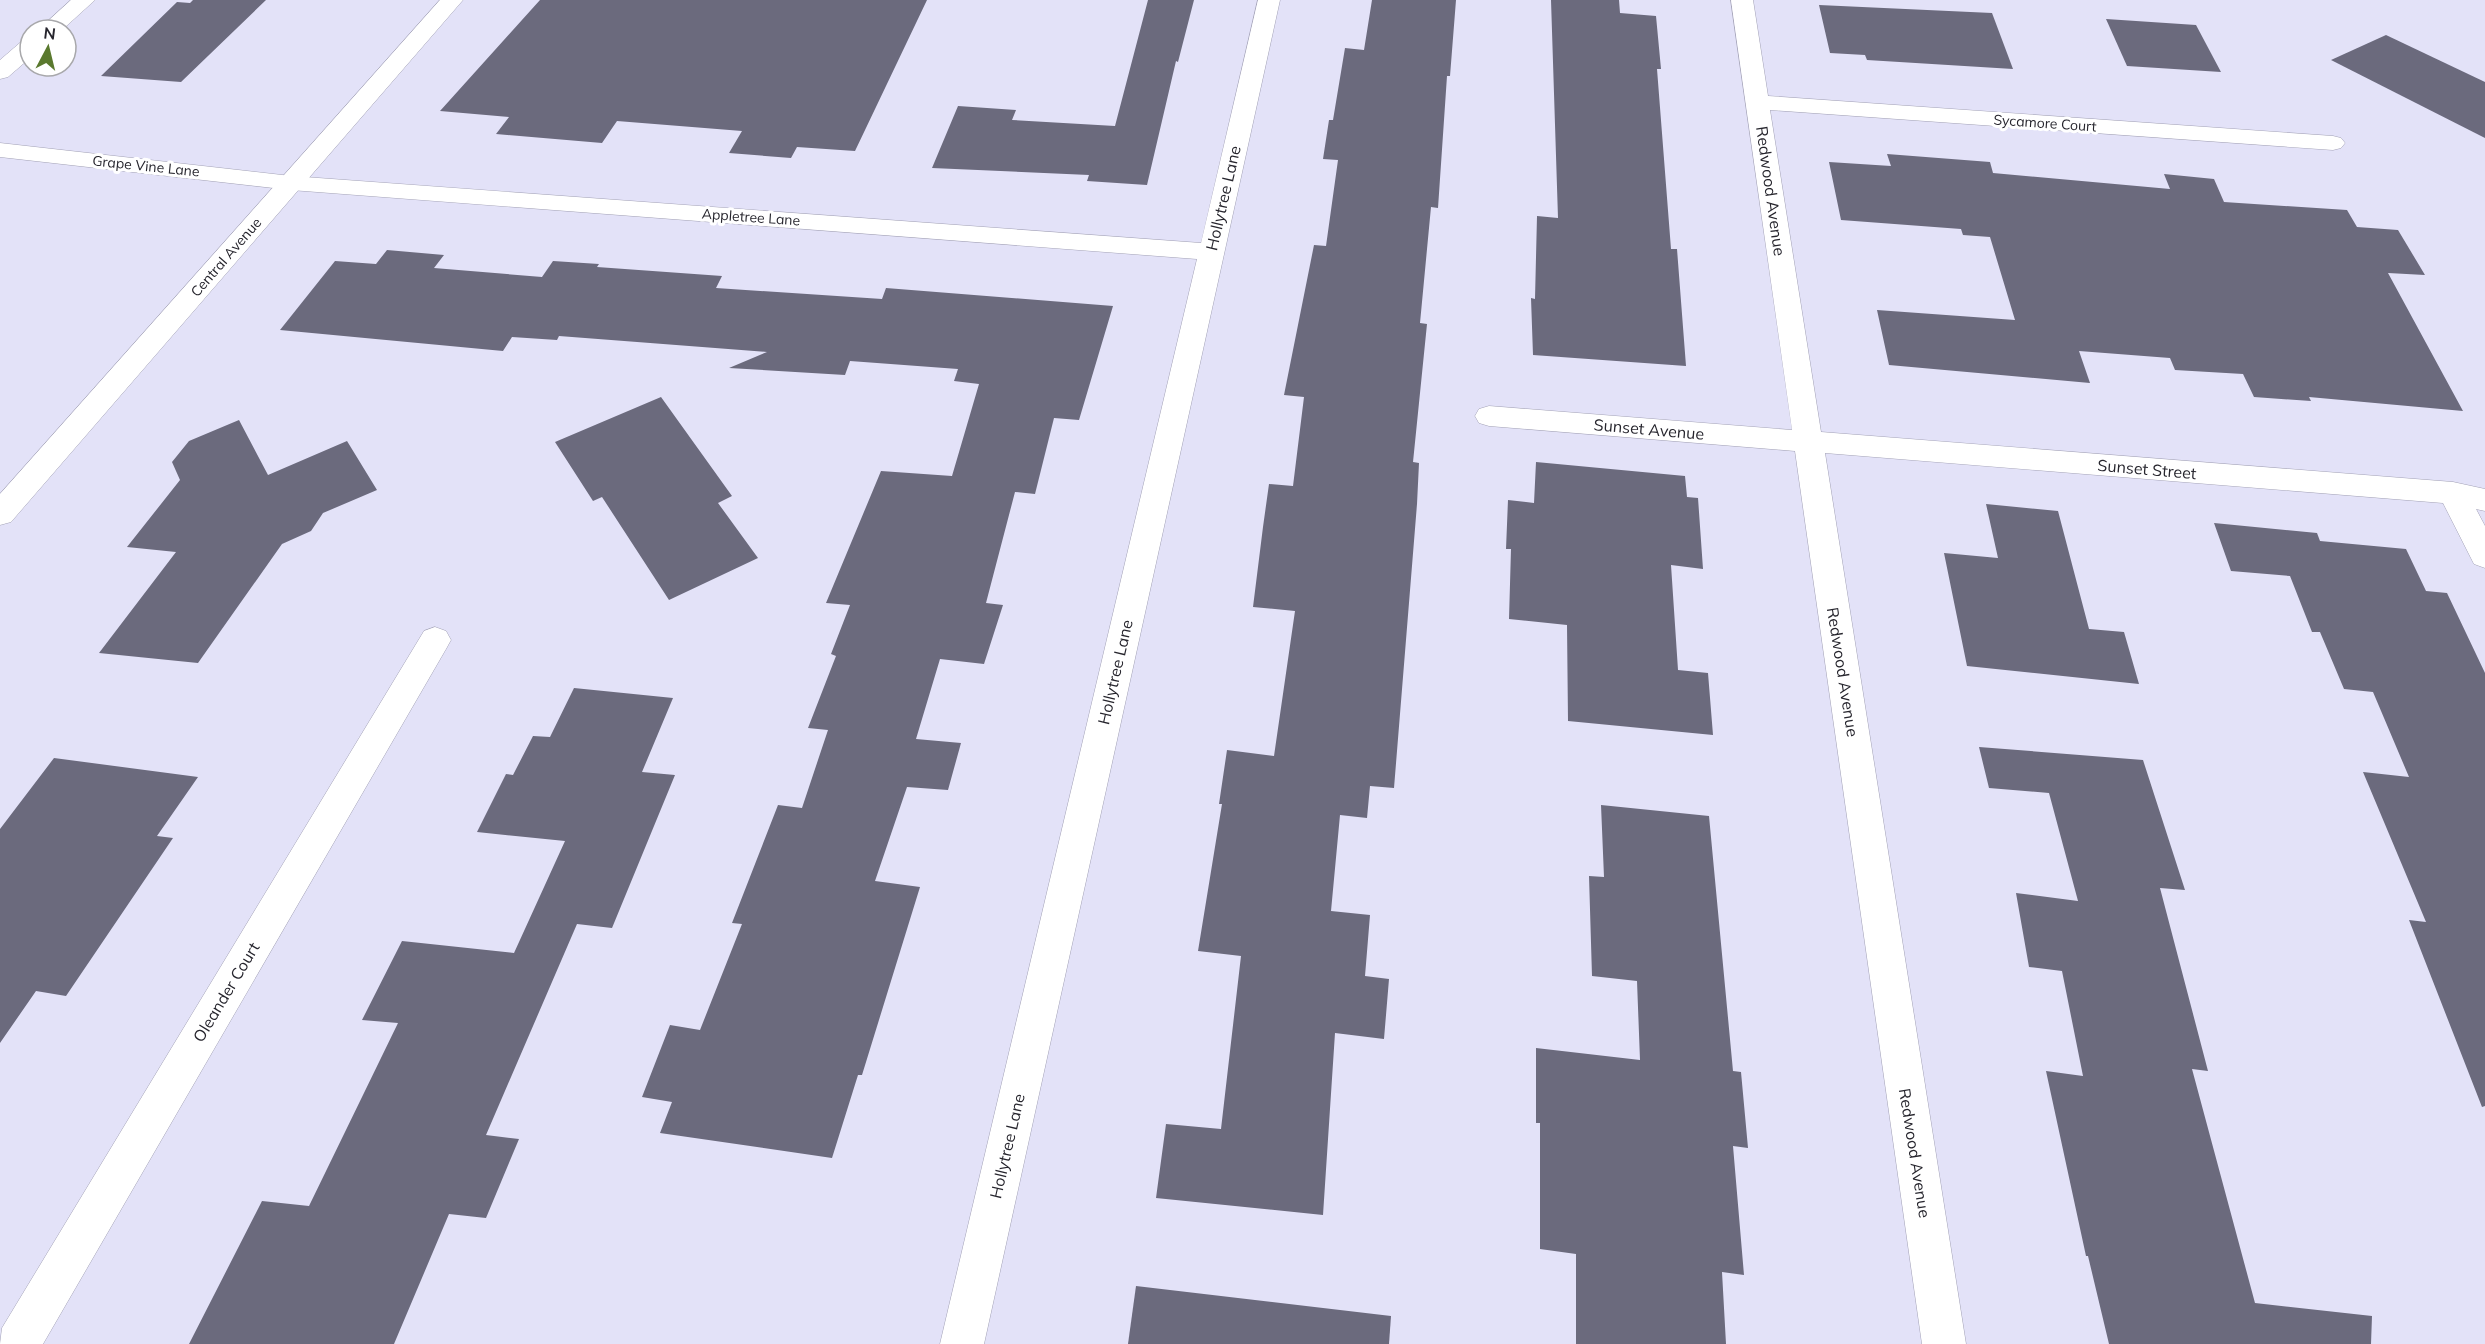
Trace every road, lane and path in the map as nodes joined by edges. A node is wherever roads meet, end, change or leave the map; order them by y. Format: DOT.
graph roads {
  1 [pos="84,0"];
  2 [pos="452,0"];
  3 [pos="1269,0"];
  4 [pos="1742,0"];
  5 [pos="63,18"];
  6 [pos="18,56"];
  7 [pos="0,72"];
  8 [pos="1758,102"];
  9 [pos="2333,143"];
  10 [pos="0,150"];
  11 [pos="291,183"];
  12 [pos="1211,252"];
  13 [pos="1489,416"];
  14 [pos="1809,442"];
  15 [pos="2453,493"];
  16 [pos="2485,500"];
  17 [pos="0,514"];
  18 [pos="2485,556"];
  19 [pos="435,640"];
  20 [pos="18,1344"];
  21 [pos="962,1344"];
  22 [pos="1944,1344"];
  1 -- 5 [label="street"];
  2 -- 11 [label="street, Central Avenue"];
  3 -- 12 [label="street, Hollytree Lane"];
  4 -- 8 [label="street, Redwood Avenue"];
  6 -- 7 [label="street"];
  8 -- 9 [label="street, Sycamore Court"];
  8 -- 14 [label="street, Redwood Avenue"];
  10 -- 11 [label="street, Grape Vine Lane"];
  11 -- 12 [label="street, Appletree Lane"];
  11 -- 17 [label="street, Central Avenue"];
  12 -- 21 [label="street, Hollytree Lane"];
  13 -- 14 [label="street, Sunset Avenue"];
  14 -- 15 [label="street, Sunset Street"];
  14 -- 22 [label="street, Redwood Avenue"];
  15 -- 16 [label="street, Sunset Street"];
  15 -- 18 [label="street"];
  19 -- 20 [label="street, Oleander Court"];
}
